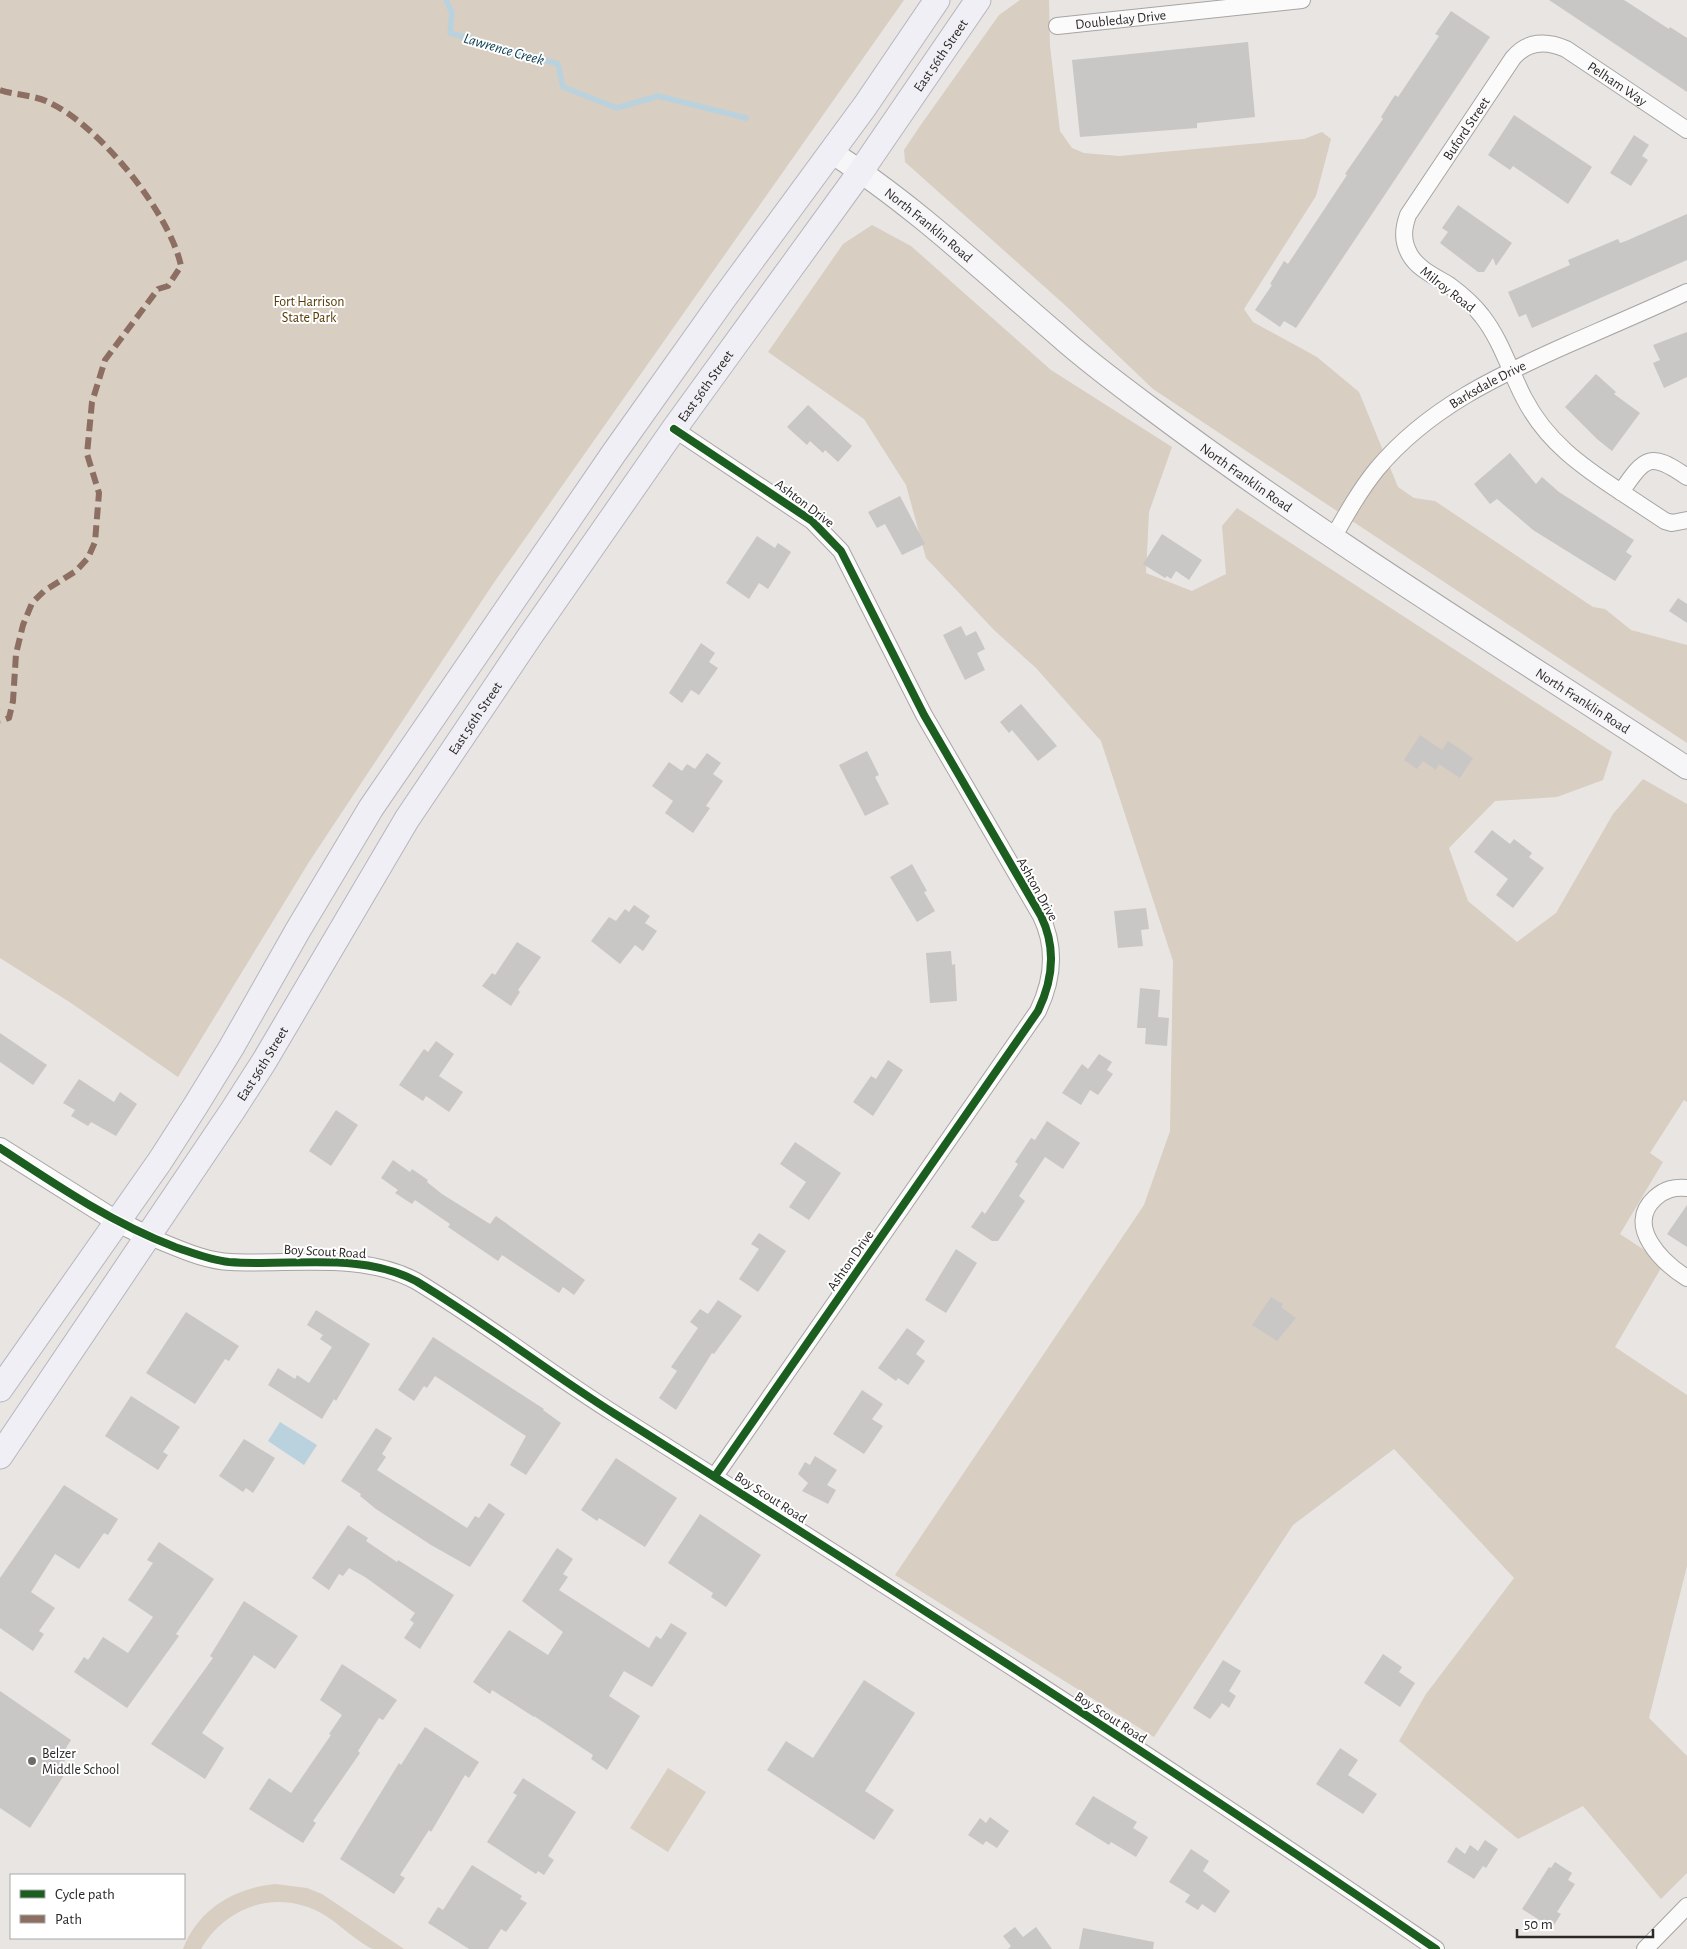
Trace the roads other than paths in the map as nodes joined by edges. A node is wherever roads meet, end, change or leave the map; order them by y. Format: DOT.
graph roads {
  1 [pos="937,0"];
  2 [pos="978,0"];
  3 [pos="1302,0"];
  4 [pos="1270,2"];
  5 [pos="1057,26"];
  6 [pos="1546,43"];
  7 [pos="1687,130"];
  8 [pos="830,152"];
  9 [pos="861,172"];
  10 [pos="1404,233"];
  11 [pos="1687,292"];
  12 [pos="1511,370"];
  13 [pos="674,429"];
  14 [pos="1687,476"];
  15 [pos="1621,492"];
  16 [pos="1687,520"];
  17 [pos="1334,536"];
  18 [pos="1687,768"];
  19 [pos="0,1148"];
  20 [pos="1687,1188"];
  21 [pos="116,1221"];
  22 [pos="147,1236"];
  23 [pos="1687,1278"];
  24 [pos="0,1389"];
  25 [pos="0,1456"];
  26 [pos="715,1476"];
  27 [pos="1687,1906"];
  28 [pos="1436,1949"];
  29 [pos="1646,1949"];
  1 -- 8 [label="main road"];
  2 -- 9 [label="main road, East 56th Street"];
  3 -- 4 [label="street, Doubleday Drive"];
  4 -- 5 [label="street, Doubleday Drive"];
  6 -- 7 [label="street, Pelham Way"];
  6 -- 10 [label="street, Buford Street"];
  8 -- 9 [label="main road, North Franklin Road"];
  8 -- 21 [label="main road"];
  9 -- 13 [label="main road, East 56th Street"];
  9 -- 17 [label="main road, North Franklin Road"];
  10 -- 12 [label="street, Milroy Road"];
  11 -- 12 [label="street, Barksdale Drive"];
  12 -- 15 [label="street, Milroy Road"];
  12 -- 17 [label="street, Barksdale Drive"];
  13 -- 22 [label="main road, East 56th Street"];
  13 -- 26 [label="street, Ashton Drive"];
  14 -- 15 [label="street"];
  15 -- 16 [label="street"];
  17 -- 18 [label="main road, North Franklin Road"];
  19 -- 21 [label="street, Boy Scout Road"];
  20 -- 23 [label="street"];
  21 -- 22 [label="street, Boy Scout Road"];
  21 -- 24 [label="main road"];
  22 -- 25 [label="main road, East 56th Street"];
  22 -- 26 [label="street, Boy Scout Road"];
  26 -- 28 [label="street, Boy Scout Road"];
  27 -- 29 [label="street"];
}
